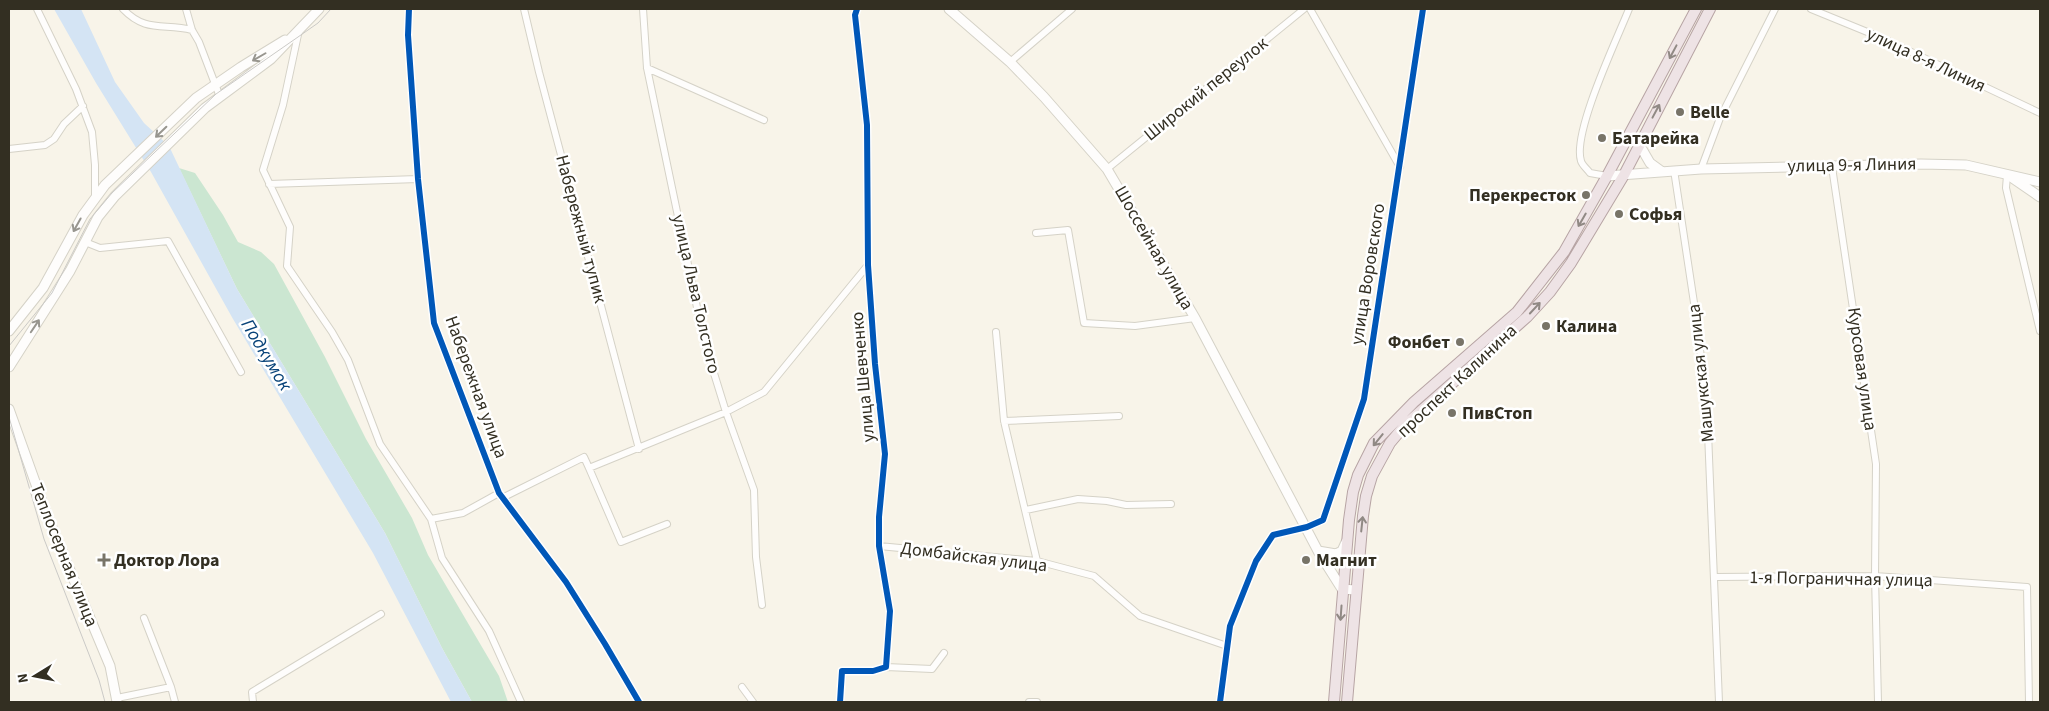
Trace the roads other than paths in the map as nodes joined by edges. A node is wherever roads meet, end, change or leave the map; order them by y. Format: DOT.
graph roads {
  1 [pos="37,9"];
  2 [pos="123,9"];
  3 [pos="186,9"];
  4 [pos="320,9"];
  5 [pos="409,9"];
  6 [pos="524,9"];
  7 [pos="643,9"];
  8 [pos="857,9"];
  9 [pos="948,9"];
  10 [pos="1072,9"];
  11 [pos="1304,9"];
  12 [pos="1310,9"];
  13 [pos="1423,9"];
  14 [pos="1629,9"];
  15 [pos="1696,9"];
  16 [pos="1710,9"];
  17 [pos="1775,9"];
  18 [pos="1811,9"];
  19 [pos="192,30"];
  20 [pos="300,30"];
  21 [pos="1010,62"];
  22 [pos="647,68"];
  23 [pos="215,84"];
  24 [pos="220,97"];
  25 [pos="82,106"];
  26 [pos="2040,113"];
  27 [pos="764,120"];
  28 [pos="1639,144"];
  29 [pos="9,148"];
  30 [pos="1832,166"];
  31 [pos="1400,167"];
  32 [pos="1107,169"];
  33 [pos="1701,169"];
  34 [pos="1674,170"];
  35 [pos="1661,171"];
  36 [pos="1624,175"];
  37 [pos="2006,175"];
  38 [pos="1608,176"];
  39 [pos="418,179"];
  40 [pos="2040,182"];
  41 [pos="269,184"];
  42 [pos="2040,196"];
  43 [pos="95,197"];
  44 [pos="1036,233"];
  45 [pos="85,242"];
  46 [pos="868,266"];
  47 [pos="1195,318"];
  48 [pos="9,331"];
  49 [pos="2040,331"];
  50 [pos="996,332"];
  51 [pos="9,367"];
  52 [pos="241,372"];
  53 [pos="9,409"];
  54 [pos="726,412"];
  55 [pos="1119,416"];
  56 [pos="1004,421"];
  57 [pos="639,449"];
  58 [pos="589,468"];
  59 [pos="500,496"];
  60 [pos="1171,504"];
  61 [pos="1026,510"];
  62 [pos="430,519"];
  63 [pos="666,524"];
  64 [pos="1306,528"];
  65 [pos="1347,539"];
  66 [pos="879,546"];
  67 [pos="1318,551"];
  68 [pos="1037,561"];
  69 [pos="1875,574"];
  70 [pos="1714,577"];
  71 [pos="1342,589"];
  72 [pos="1355,590"];
  73 [pos="762,605"];
  74 [pos="381,614"];
  75 [pos="144,618"];
  76 [pos="1227,646"];
  77 [pos="944,654"];
  78 [pos="886,667"];
  79 [pos="171,687"];
  80 [pos="742,687"];
  81 [pos="117,700"];
  82 [pos="174,702"];
  83 [pos="253,702"];
  84 [pos="520,702"];
  85 [pos="638,702"];
  86 [pos="754,702"];
  87 [pos="840,702"];
  88 [pos="1029,702"];
  89 [pos="1037,702"];
  90 [pos="1220,702"];
  91 [pos="1334,702"];
  92 [pos="1347,702"];
  93 [pos="1719,702"];
  94 [pos="1878,702"];
  95 [pos="2029,702"];
  1 -- 25 [label="street"];
  2 -- 19 [label="street"];
  3 -- 19 [label="street"];
  4 -- 20 [label="main road"];
  5 -- 39 [label="street, Набережная улица"];
  6 -- 57 [label="street, Набережный тупик"];
  7 -- 22 [label="street, улица Льва Толстого"];
  8 -- 46 [label="street, улица Шевченко"];
  9 -- 21 [label="main road, Шоссейная улица"];
  10 -- 21 [label="street"];
  11 -- 32 [label="street, Широкий переулок"];
  12 -- 31 [label="street"];
  13 -- 31 [label="street, улица Воровского"];
  14 -- 38 [label="street"];
  15 -- 38 [label="main road, проспект Калинина, one-way"];
  28 -- 16 [label="main road, проспект Калинина, one-way"];
  17 -- 33 [label="street"];
  18 -- 26 [label="street, улица 8-я Линия"];
  19 -- 23 [label="street"];
  20 -- 23 [label="main road, one-way"];
  20 -- 24 [label="main road"];
  20 -- 41 [label="street"];
  21 -- 32 [label="main road, Шоссейная улица"];
  22 -- 27 [label="street"];
  22 -- 54 [label="street, улица Льва Толстого"];
  23 -- 24 [label="street"];
  23 -- 43 [label="main road, one-way"];
  24 -- 45 [label="main road"];
  25 -- 29 [label="street"];
  25 -- 43 [label="street"];
  28 -- 35 [label="main road"];
  28 -- 36 [label="main road, проспект Калинина"];
  30 -- 33 [label="main road, улица 9-я Линия"];
  30 -- 37 [label="main road, улица 9-я Линия"];
  30 -- 69 [label="street, Курсовая улица"];
  31 -- 64 [label="street, улица Воровского"];
  32 -- 47 [label="main road, Шоссейная улица"];
  33 -- 34 [label="main road, улица 9-я Линия"];
  34 -- 35 [label="main road, улица 9-я Линия"];
  34 -- 70 [label="street, Машукская улица"];
  35 -- 36 [label="main road, улица 9-я Линия"];
  36 -- 38 [label="main road"];
  72 -- 36 [label="main road, проспект Калинина, one-way"];
  37 -- 40 [label="main road, улица 9-я Линия"];
  37 -- 42 [label="main road"];
  37 -- 49 [label="street"];
  38 -- 65 [label="main road, проспект Калинина, one-way"];
  39 -- 41 [label="street"];
  39 -- 59 [label="street, Набережная улица"];
  41 -- 62 [label="street"];
  43 -- 48 [label="main road, one-way"];
  44 -- 47 [label="street"];
  51 -- 45 [label="main road, one-way"];
  45 -- 52 [label="street"];
  46 -- 54 [label="street"];
  46 -- 66 [label="street, улица Шевченко"];
  47 -- 64 [label="main road, Шоссейная улица"];
  50 -- 56 [label="street"];
  53 -- 81 [label="main road, Теплосерная улица"];
  54 -- 57 [label="street"];
  54 -- 73 [label="street, улица Льва Толстого"];
  55 -- 56 [label="street"];
  56 -- 61 [label="street"];
  57 -- 58 [label="street"];
  58 -- 59 [label="street"];
  58 -- 63 [label="street"];
  59 -- 62 [label="street"];
  59 -- 85 [label="street, Набережная улица"];
  60 -- 61 [label="street"];
  61 -- 68 [label="street"];
  62 -- 84 [label="street"];
  64 -- 67 [label="main road, Шоссейная улица"];
  64 -- 76 [label="street"];
  65 -- 67 [label="main road"];
  65 -- 71 [label="main road, проспект Калинина"];
  66 -- 68 [label="street, Домбайская улица"];
  66 -- 78 [label="street, улица Шевченко"];
  67 -- 71 [label="main road, Шоссейная улица"];
  68 -- 76 [label="street, Домбайская улица"];
  69 -- 70 [label="street, 1-я Пограничная улица"];
  69 -- 94 [label="street, Курсовая улица"];
  69 -- 95 [label="street, 1-я Пограничная улица"];
  70 -- 93 [label="street, Машукская улица"];
  71 -- 72 [label="main road"];
  71 -- 91 [label="main road, проспект Калинина, one-way"];
  72 -- 92 [label="main road, проспект Калинина"];
  74 -- 83 [label="street"];
  75 -- 79 [label="street"];
  76 -- 90 [label="street"];
  77 -- 78 [label="street"];
  78 -- 87 [label="street"];
  79 -- 81 [label="street"];
  79 -- 82 [label="street"];
  80 -- 86 [label="street"];
  88 -- 89 [label="street"];
}
